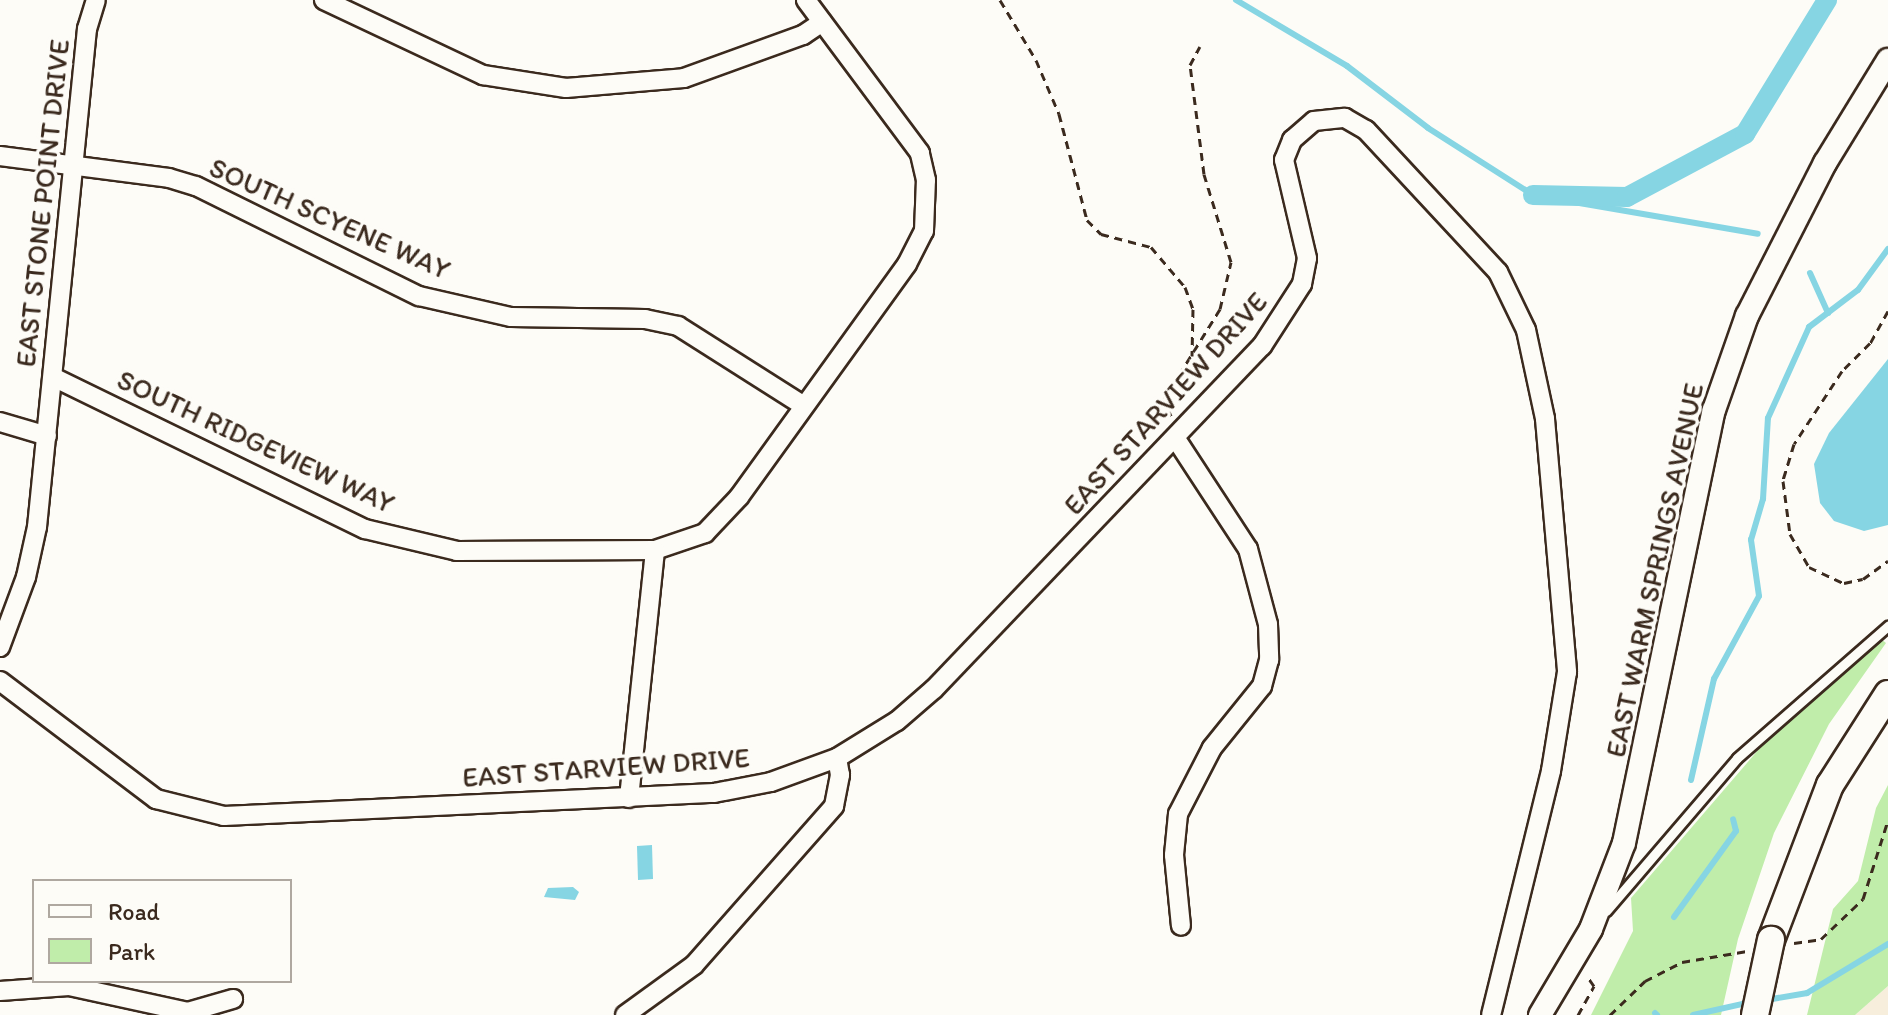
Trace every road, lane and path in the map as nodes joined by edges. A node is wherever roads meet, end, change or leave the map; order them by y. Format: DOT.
graph roads {
  1 [pos="96,0"];
  2 [pos="324,0"];
  3 [pos="806,0"];
  4 [pos="1000,0"];
  5 [pos="822,22"];
  6 [pos="1200,46"];
  7 [pos="1888,60"];
  8 [pos="0,156"];
  9 [pos="72,165"];
  10 [pos="1888,311"];
  11 [pos="1192,356"];
  12 [pos="53,377"];
  13 [pos="804,406"];
  14 [pos="0,422"];
  15 [pos="1179,435"];
  16 [pos="47,436"];
  17 [pos="655,550"];
  18 [pos="1888,561"];
  19 [pos="1888,626"];
  20 [pos="0,647"];
  21 [pos="0,681"];
  22 [pos="1888,694"];
  23 [pos="837,758"];
  24 [pos="629,798"];
  25 [pos="1181,926"];
  26 [pos="1591,929"];
  27 [pos="1578,970"];
  28 [pos="1645,981"];
  29 [pos="0,991"];
  30 [pos="233,999"];
  31 [pos="625,1015"];
  32 [pos="1491,1015"];
  33 [pos="1540,1015"];
  34 [pos="1578,1015"];
  35 [pos="1610,1015"];
  36 [pos="1755,1015"];
  1 -- 9 [label="street, EAST STONE POINT DRIVE"];
  2 -- 5 [label="street"];
  3 -- 5 [label="street, SOUTH RIDGEVIEW WAY"];
  4 -- 11 [label="path"];
  5 -- 13 [label="street, SOUTH RIDGEVIEW WAY"];
  6 -- 11 [label="path"];
  7 -- 26 [label="street, EAST WARM SPRINGS AVENUE"];
  8 -- 9 [label="street, SOUTH SCYENE WAY"];
  9 -- 12 [label="street, EAST STONE POINT DRIVE"];
  9 -- 13 [label="street, SOUTH SCYENE WAY"];
  10 -- 18 [label="path"];
  11 -- 15 [label="path"];
  12 -- 16 [label="street, EAST STONE POINT DRIVE"];
  12 -- 17 [label="street, SOUTH RIDGEVIEW WAY"];
  13 -- 17 [label="street, SOUTH RIDGEVIEW WAY"];
  14 -- 16 [label="street"];
  15 -- 23 [label="street, EAST STARVIEW DRIVE"];
  15 -- 25 [label="street"];
  15 -- 32 [label="street, EAST STARVIEW DRIVE"];
  16 -- 20 [label="street, EAST STONE POINT DRIVE"];
  17 -- 24 [label="street"];
  19 -- 26 [label="lane"];
  21 -- 24 [label="street, EAST STARVIEW DRIVE"];
  22 -- 36 [label="main road, bridge"];
  23 -- 24 [label="street, EAST STARVIEW DRIVE"];
  23 -- 31 [label="street"];
  26 -- 33 [label="street, EAST WARM SPRINGS AVENUE"];
  27 -- 34 [label="path"];
  28 -- 35 [label="path"];
  29 -- 30 [label="street"];
}
